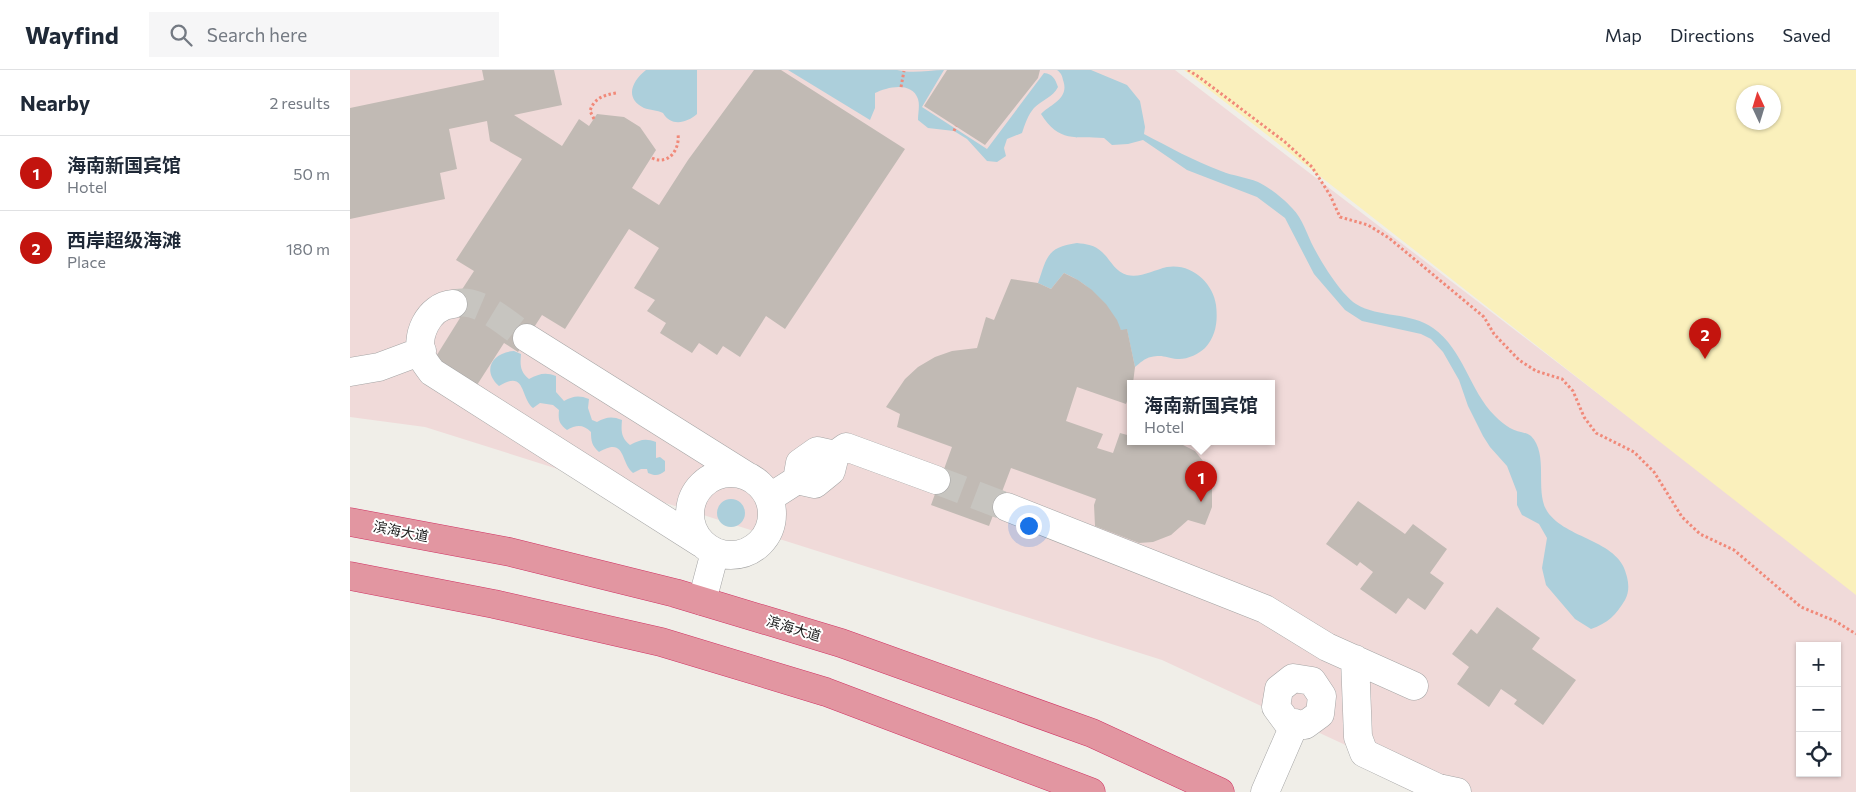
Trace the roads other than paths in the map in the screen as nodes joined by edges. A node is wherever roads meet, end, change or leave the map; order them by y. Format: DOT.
graph roads {
  1 [pos="452,304"];
  2 [pos="527,338"];
  3 [pos="422,351"];
  4 [pos="350,372"];
  5 [pos="746,476"];
  6 [pos="936,480"];
  7 [pos="769,498"];
  8 [pos="1006,507"];
  9 [pos="350,522"];
  10 [pos="708,548"];
  11 [pos="350,576"];
  12 [pos="702,601"];
  13 [pos="1327,647"];
  14 [pos="1355,659"];
  15 [pos="1414,686"];
  16 [pos="1091,792"];
  17 [pos="1220,792"];
  18 [pos="1264,792"];
  19 [pos="1456,792"];
  1 -- 3 [label="lane"];
  2 -- 5 [label="lane"];
  3 -- 4 [label="lane"];
  3 -- 10 [label="lane"];
  5 -- 7 [label="lane"];
  5 -- 10 [label="lane"];
  6 -- 7 [label="lane"];
  7 -- 10 [label="lane"];
  8 -- 13 [label="lane"];
  9 -- 12 [label="highway, 滨海大道"];
  10 -- 12 [label="lane"];
  11 -- 16 [label="highway"];
  12 -- 17 [label="highway, 滨海大道"];
  13 -- 14 [label="lane"];
  13 -- 18 [label="lane"];
  14 -- 15 [label="lane"];
  14 -- 19 [label="lane"];
}
